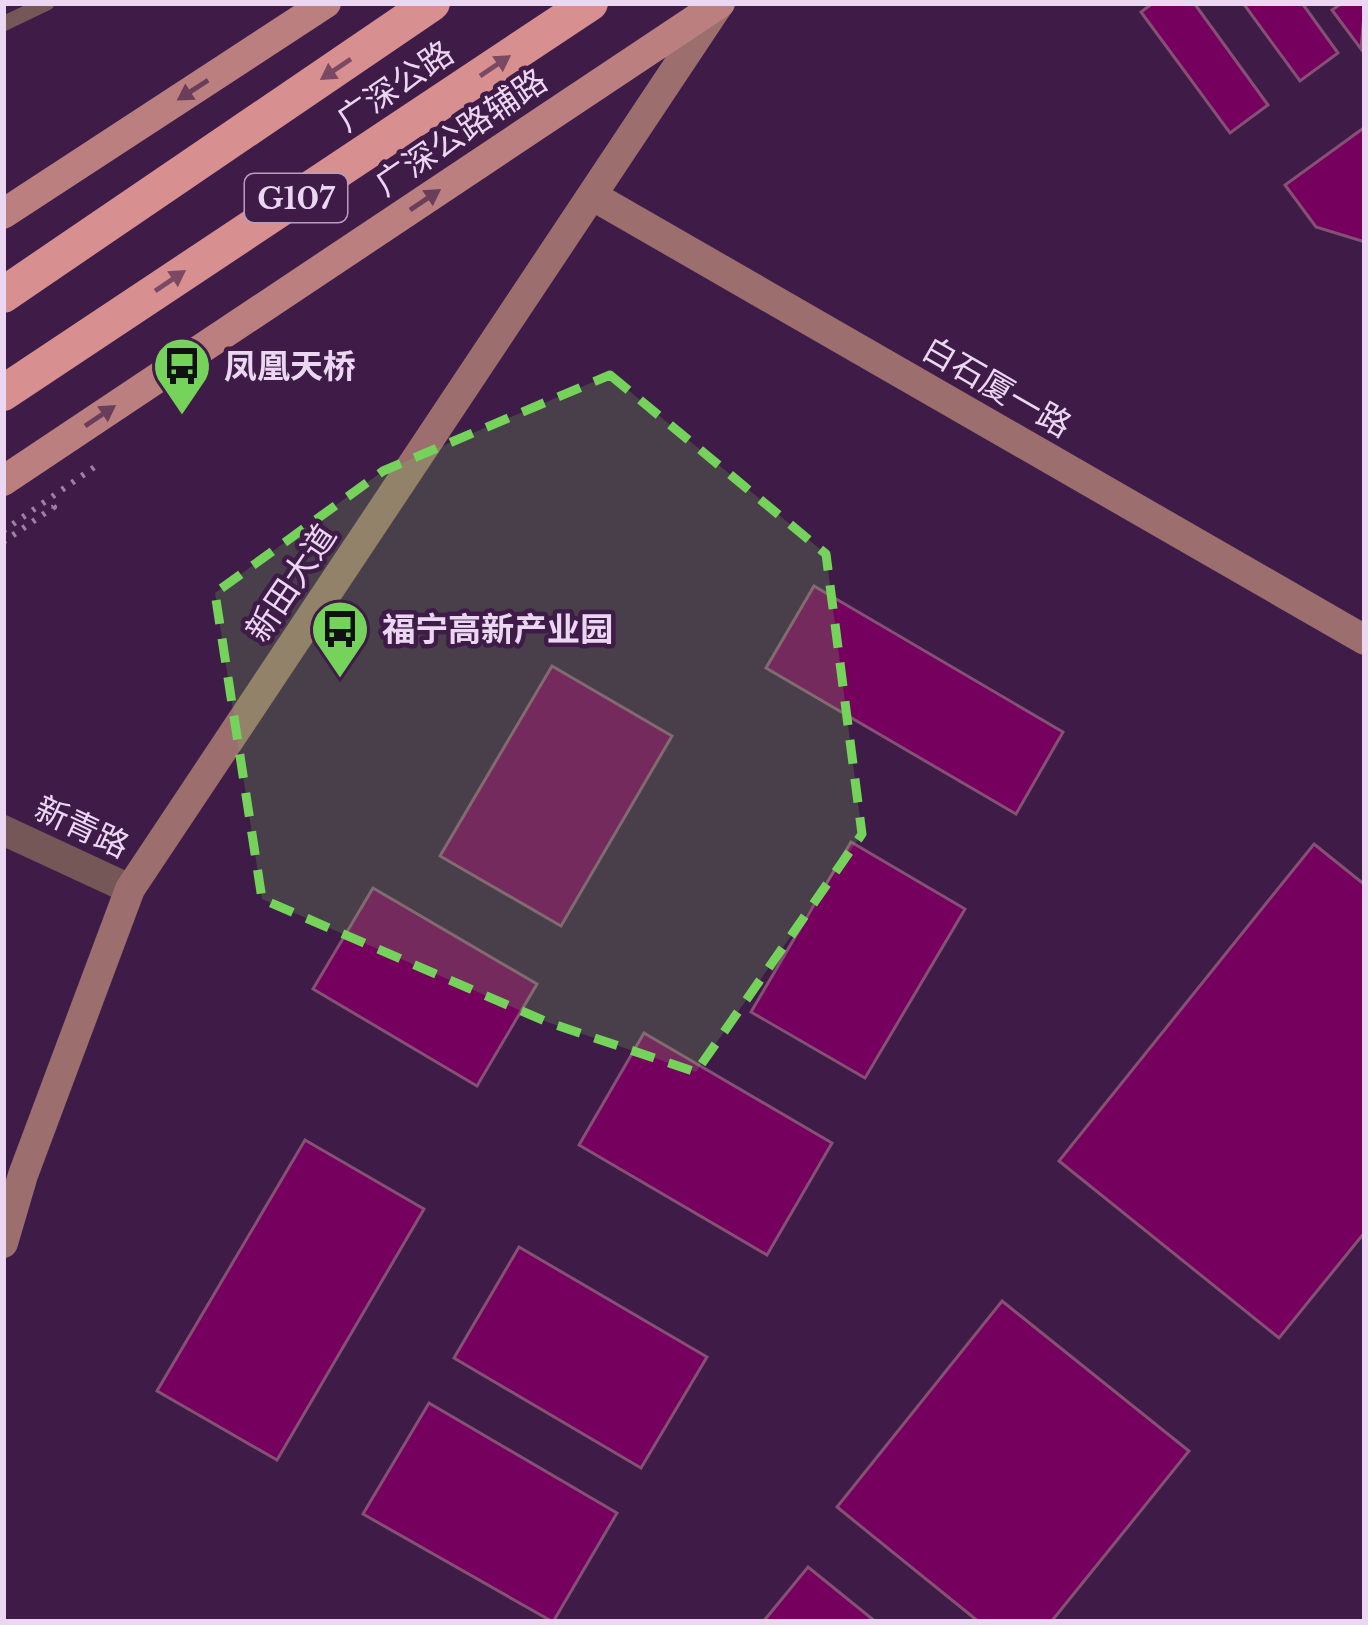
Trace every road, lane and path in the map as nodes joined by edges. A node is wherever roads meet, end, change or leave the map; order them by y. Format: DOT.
graph roads {
  1 [pos="47,3"];
  2 [pos="326,3"];
  3 [pos="432,3"];
  4 [pos="590,3"];
  5 [pos="719,3"];
  6 [pos="3,24"];
  7 [pos="593,196"];
  8 [pos="3,214"];
  9 [pos="3,295"];
  10 [pos="3,393"];
  11 [pos="96,466"];
  12 [pos="3,481"];
  13 [pos="48,500"];
  14 [pos="3,531"];
  15 [pos="3,542"];
  16 [pos="1365,640"];
  17 [pos="3,830"];
  18 [pos="130,889"];
  19 [pos="3,1243"];
  1 -- 6 [label="lane"];
  2 -- 8 [label="main road, one-way"];
  3 -- 9 [label="highway, 广深公路 / G107, one-way"];
  10 -- 4 [label="highway, 广深公路 / G107, one-way"];
  5 -- 7 [label="street, 新田大道"];
  12 -- 5 [label="main road, 广深公路辅路, one-way"];
  7 -- 16 [label="street, 白石厦一路"];
  7 -- 18 [label="street, 新田大道"];
  11 -- 13 [label="path"];
  13 -- 14 [label="path"];
  13 -- 15 [label="path"];
  17 -- 18 [label="street, 新青路"];
  18 -- 19 [label="street, 新田大道"];
}
